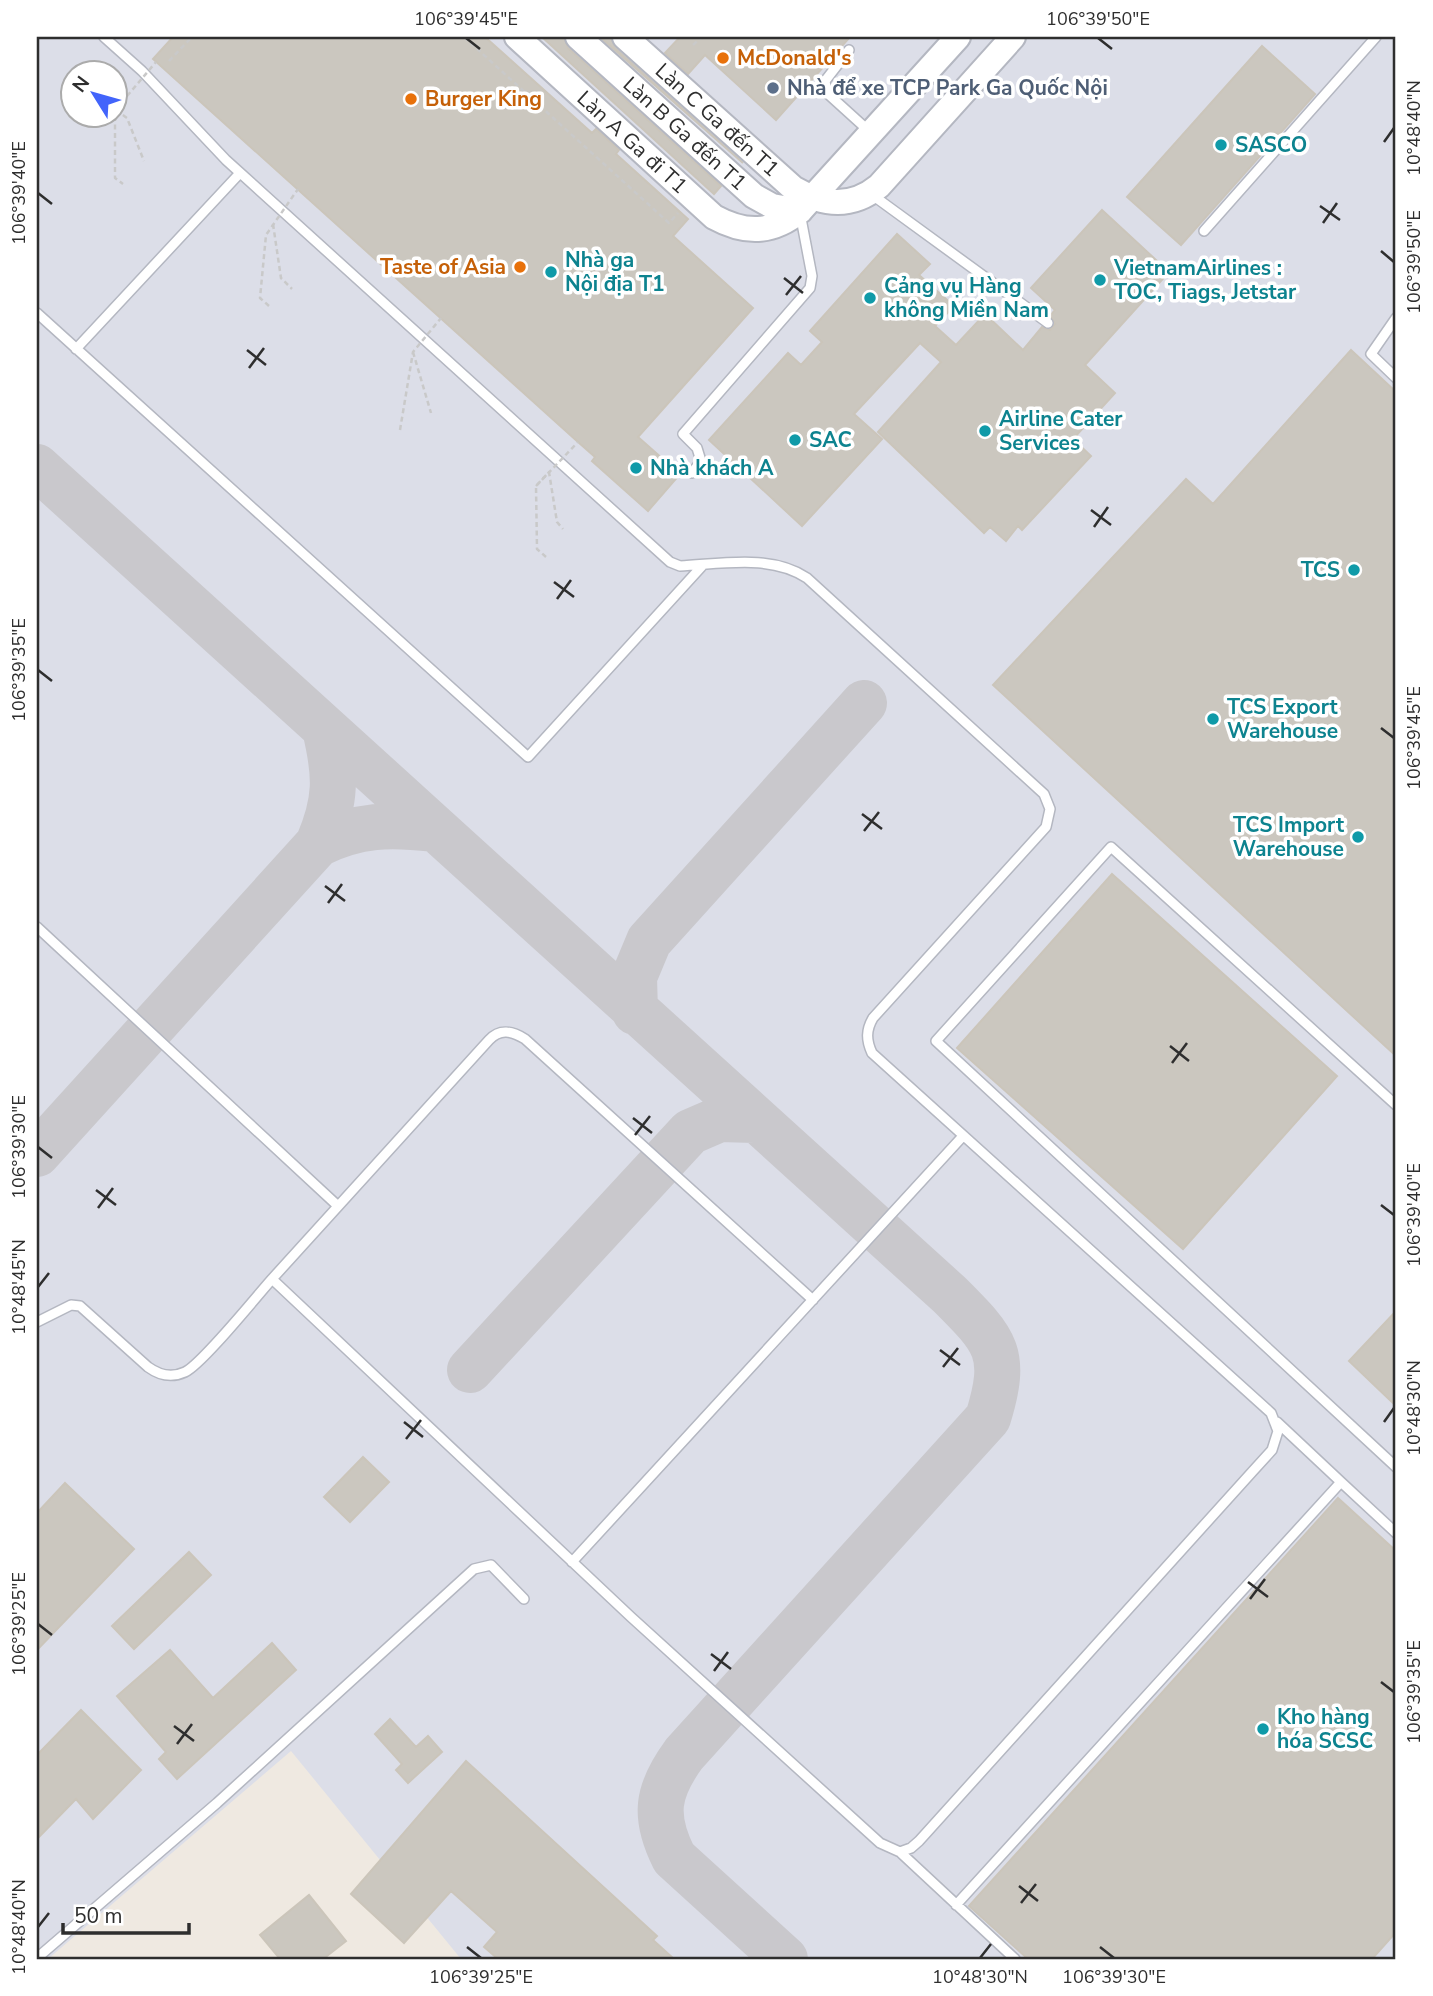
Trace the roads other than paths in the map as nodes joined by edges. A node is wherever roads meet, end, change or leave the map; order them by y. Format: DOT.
graph roads {
  1 [pos="104,37"];
  2 [pos="517,37"];
  3 [pos="578,37"];
  4 [pos="625,37"];
  5 [pos="958,37"];
  6 [pos="1013,37"];
  7 [pos="1376,37"];
  8 [pos="849,50"];
  9 [pos="871,133"];
  10 [pos="240,173"];
  11 [pos="870,193"];
  12 [pos="806,205"];
  13 [pos="1203,231"];
  14 [pos="37,313"];
  15 [pos="1396,318"];
  16 [pos="1048,323"];
  17 [pos="76,349"];
  18 [pos="1396,378"];
  19 [pos="692,473"];
  20 [pos="703,565"];
  21 [pos="37,927"];
  22 [pos="1396,1104"];
  23 [pos="963,1136"];
  24 [pos="338,1206"];
  25 [pos="272,1279"];
  26 [pos="813,1300"];
  27 [pos="37,1322"];
  28 [pos="1276,1422"];
  29 [pos="1396,1467"];
  30 [pos="1341,1482"];
  31 [pos="1396,1533"];
  32 [pos="572,1562"];
  33 [pos="524,1599"];
  34 [pos="900,1852"];
  35 [pos="956,1905"];
  36 [pos="37,1958"];
  37 [pos="1015,1959"];
  1 -- 10 [label="lane"];
  2 -- 12 [label="street, Làn A Ga đi T1"];
  3 -- 12 [label="street, Làn B Ga đến T1"];
  4 -- 12 [label="street, Làn C Ga đến T1"];
  5 -- 9 [label="street"];
  6 -- 11 [label="street"];
  7 -- 13 [label="lane"];
  8 -- 9 [label="lane"];
  9 -- 12 [label="street"];
  10 -- 17 [label="lane"];
  10 -- 20 [label="lane"];
  11 -- 12 [label="street, Làn B Ga đến T1"];
  11 -- 16 [label="lane"];
  12 -- 19 [label="lane"];
  14 -- 17 [label="lane"];
  15 -- 18 [label="lane"];
  17 -- 20 [label="lane"];
  20 -- 23 [label="lane"];
  21 -- 24 [label="lane"];
  22 -- 29 [label="lane"];
  23 -- 26 [label="lane"];
  23 -- 28 [label="lane"];
  24 -- 25 [label="lane"];
  24 -- 26 [label="lane"];
  25 -- 27 [label="lane"];
  25 -- 32 [label="lane"];
  26 -- 32 [label="lane"];
  28 -- 30 [label="lane"];
  28 -- 34 [label="lane"];
  30 -- 31 [label="lane"];
  30 -- 35 [label="lane"];
  32 -- 34 [label="lane"];
  33 -- 36 [label="lane"];
  34 -- 35 [label="lane"];
  35 -- 37 [label="lane"];
}
